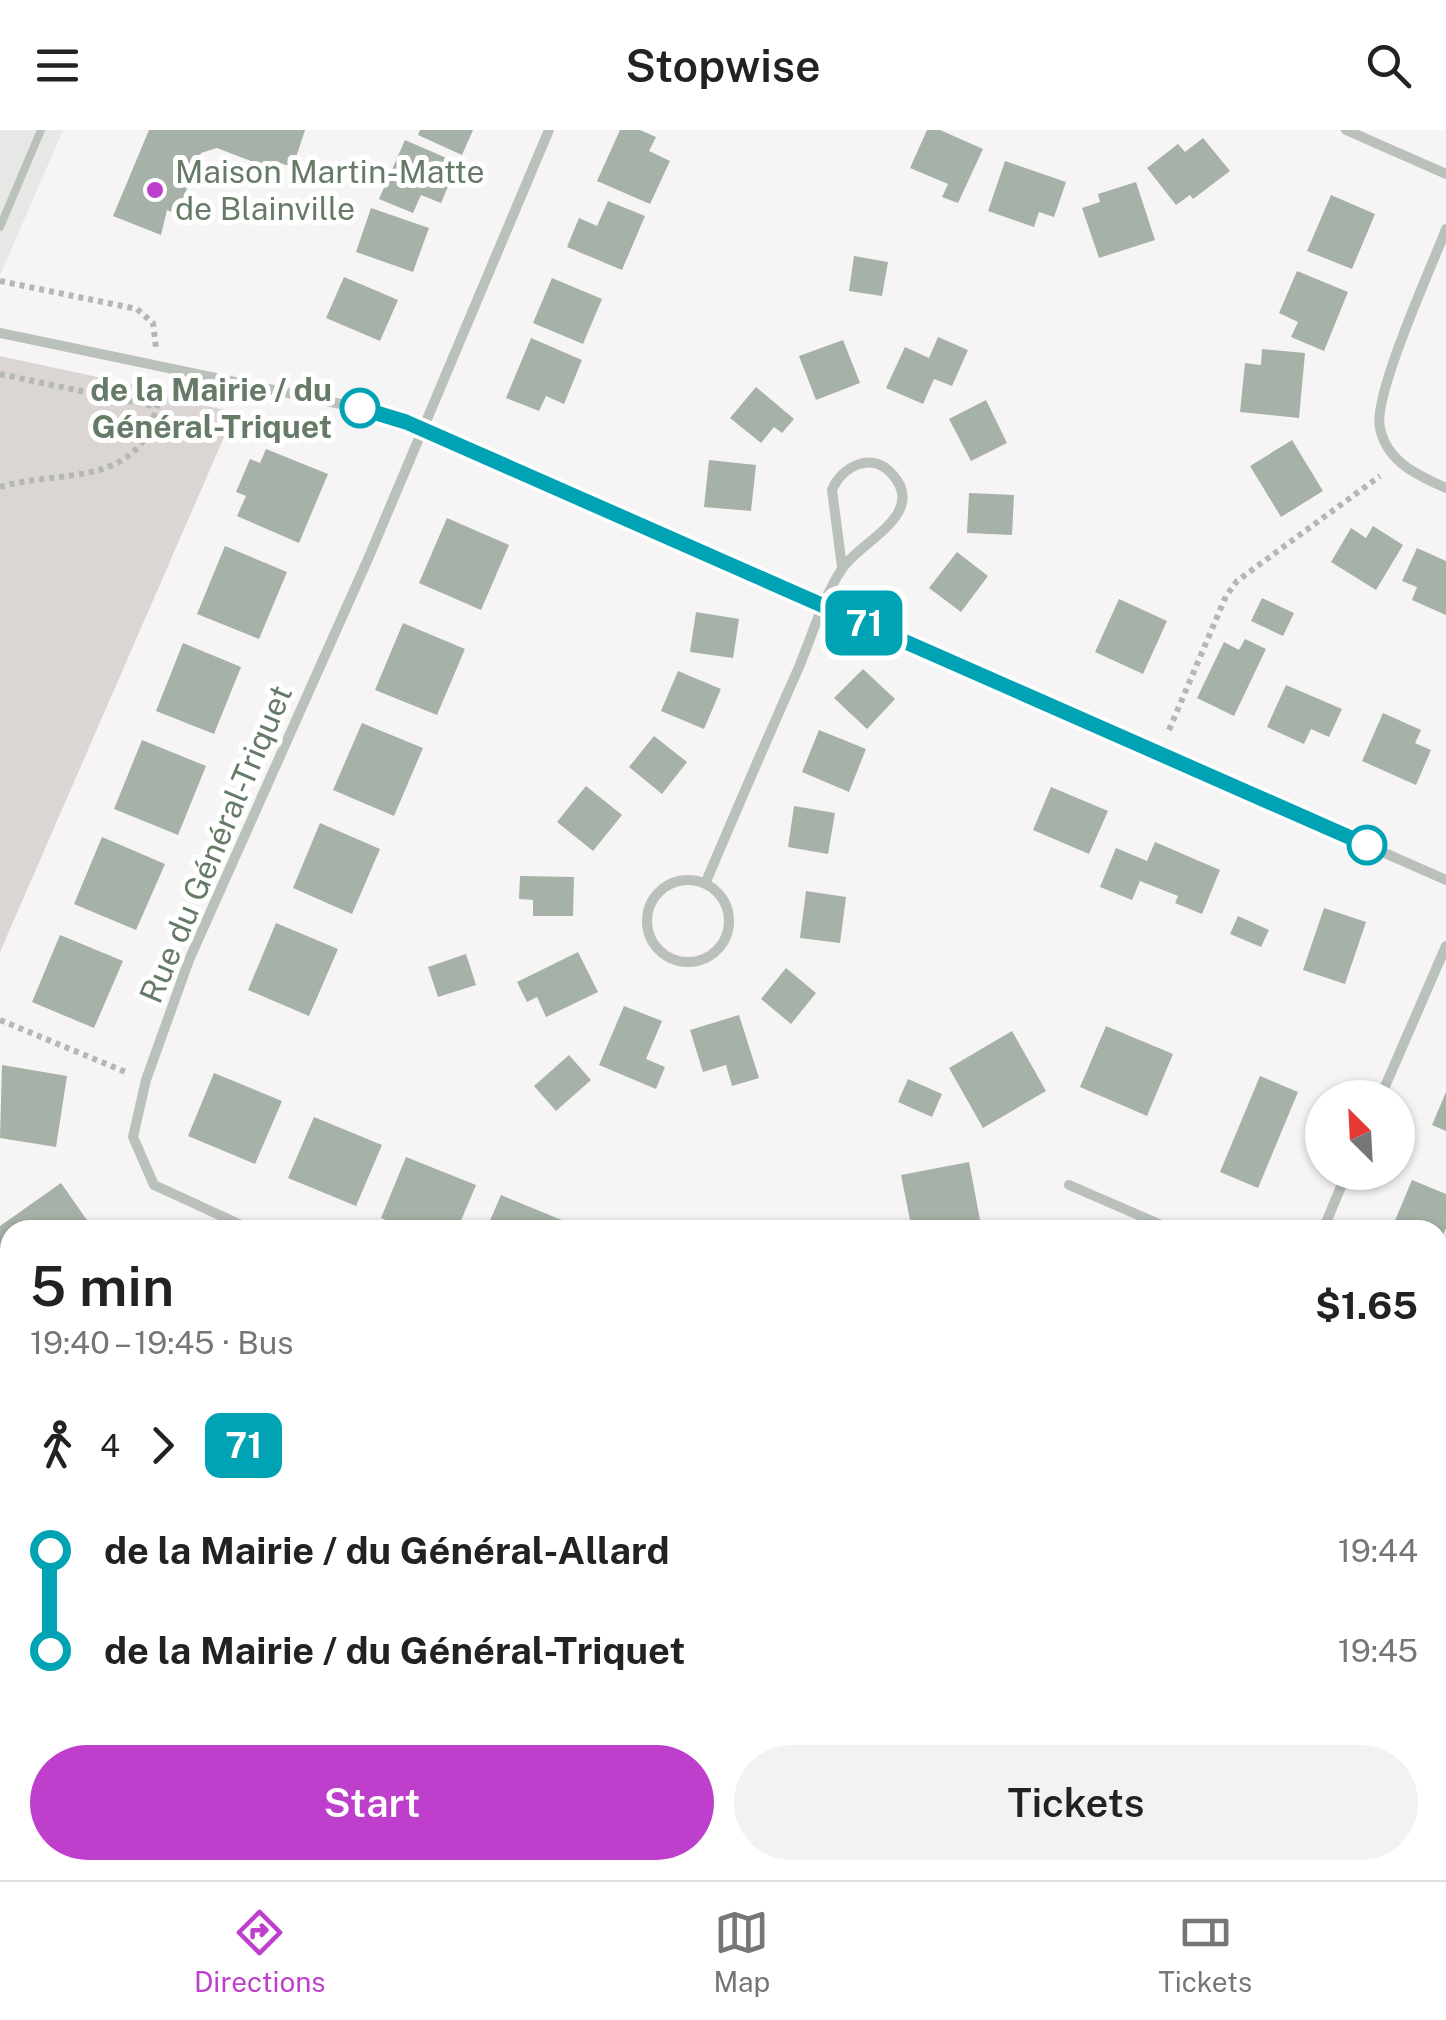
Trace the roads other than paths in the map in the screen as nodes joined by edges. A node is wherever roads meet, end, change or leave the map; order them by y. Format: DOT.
graph roads {
  1 [pos="41,130"];
  2 [pos="549,130"];
  3 [pos="1346,130"];
  4 [pos="1446,174"];
  5 [pos="0,227"];
  6 [pos="1446,229"];
  7 [pos="0,333"];
  8 [pos="423,429"];
  9 [pos="1446,488"];
  10 [pos="842,567"];
  11 [pos="825,606"];
  12 [pos="1446,880"];
  13 [pos="705,884"];
  14 [pos="1446,946"];
  15 [pos="1388,1080"];
  16 [pos="1069,1185"];
  17 [pos="1340,1190"];
  18 [pos="231,1220"];
  19 [pos="1149,1220"];
  20 [pos="1327,1220"];
  1 -- 5 [label="lane"];
  2 -- 8 [label="street, Rue du Général-Triquet"];
  3 -- 4 [label="street"];
  6 -- 9 [label="street"];
  7 -- 8 [label="street"];
  8 -- 11 [label="street"];
  8 -- 18 [label="street, Rue du Général-Triquet"];
  10 -- 10 [label="street"];
  10 -- 11 [label="street"];
  11 -- 12 [label="street"];
  11 -- 13 [label="street"];
  13 -- 13 [label="street"];
  14 -- 15 [label="street"];
  16 -- 19 [label="street"];
  17 -- 20 [label="street"];
}
